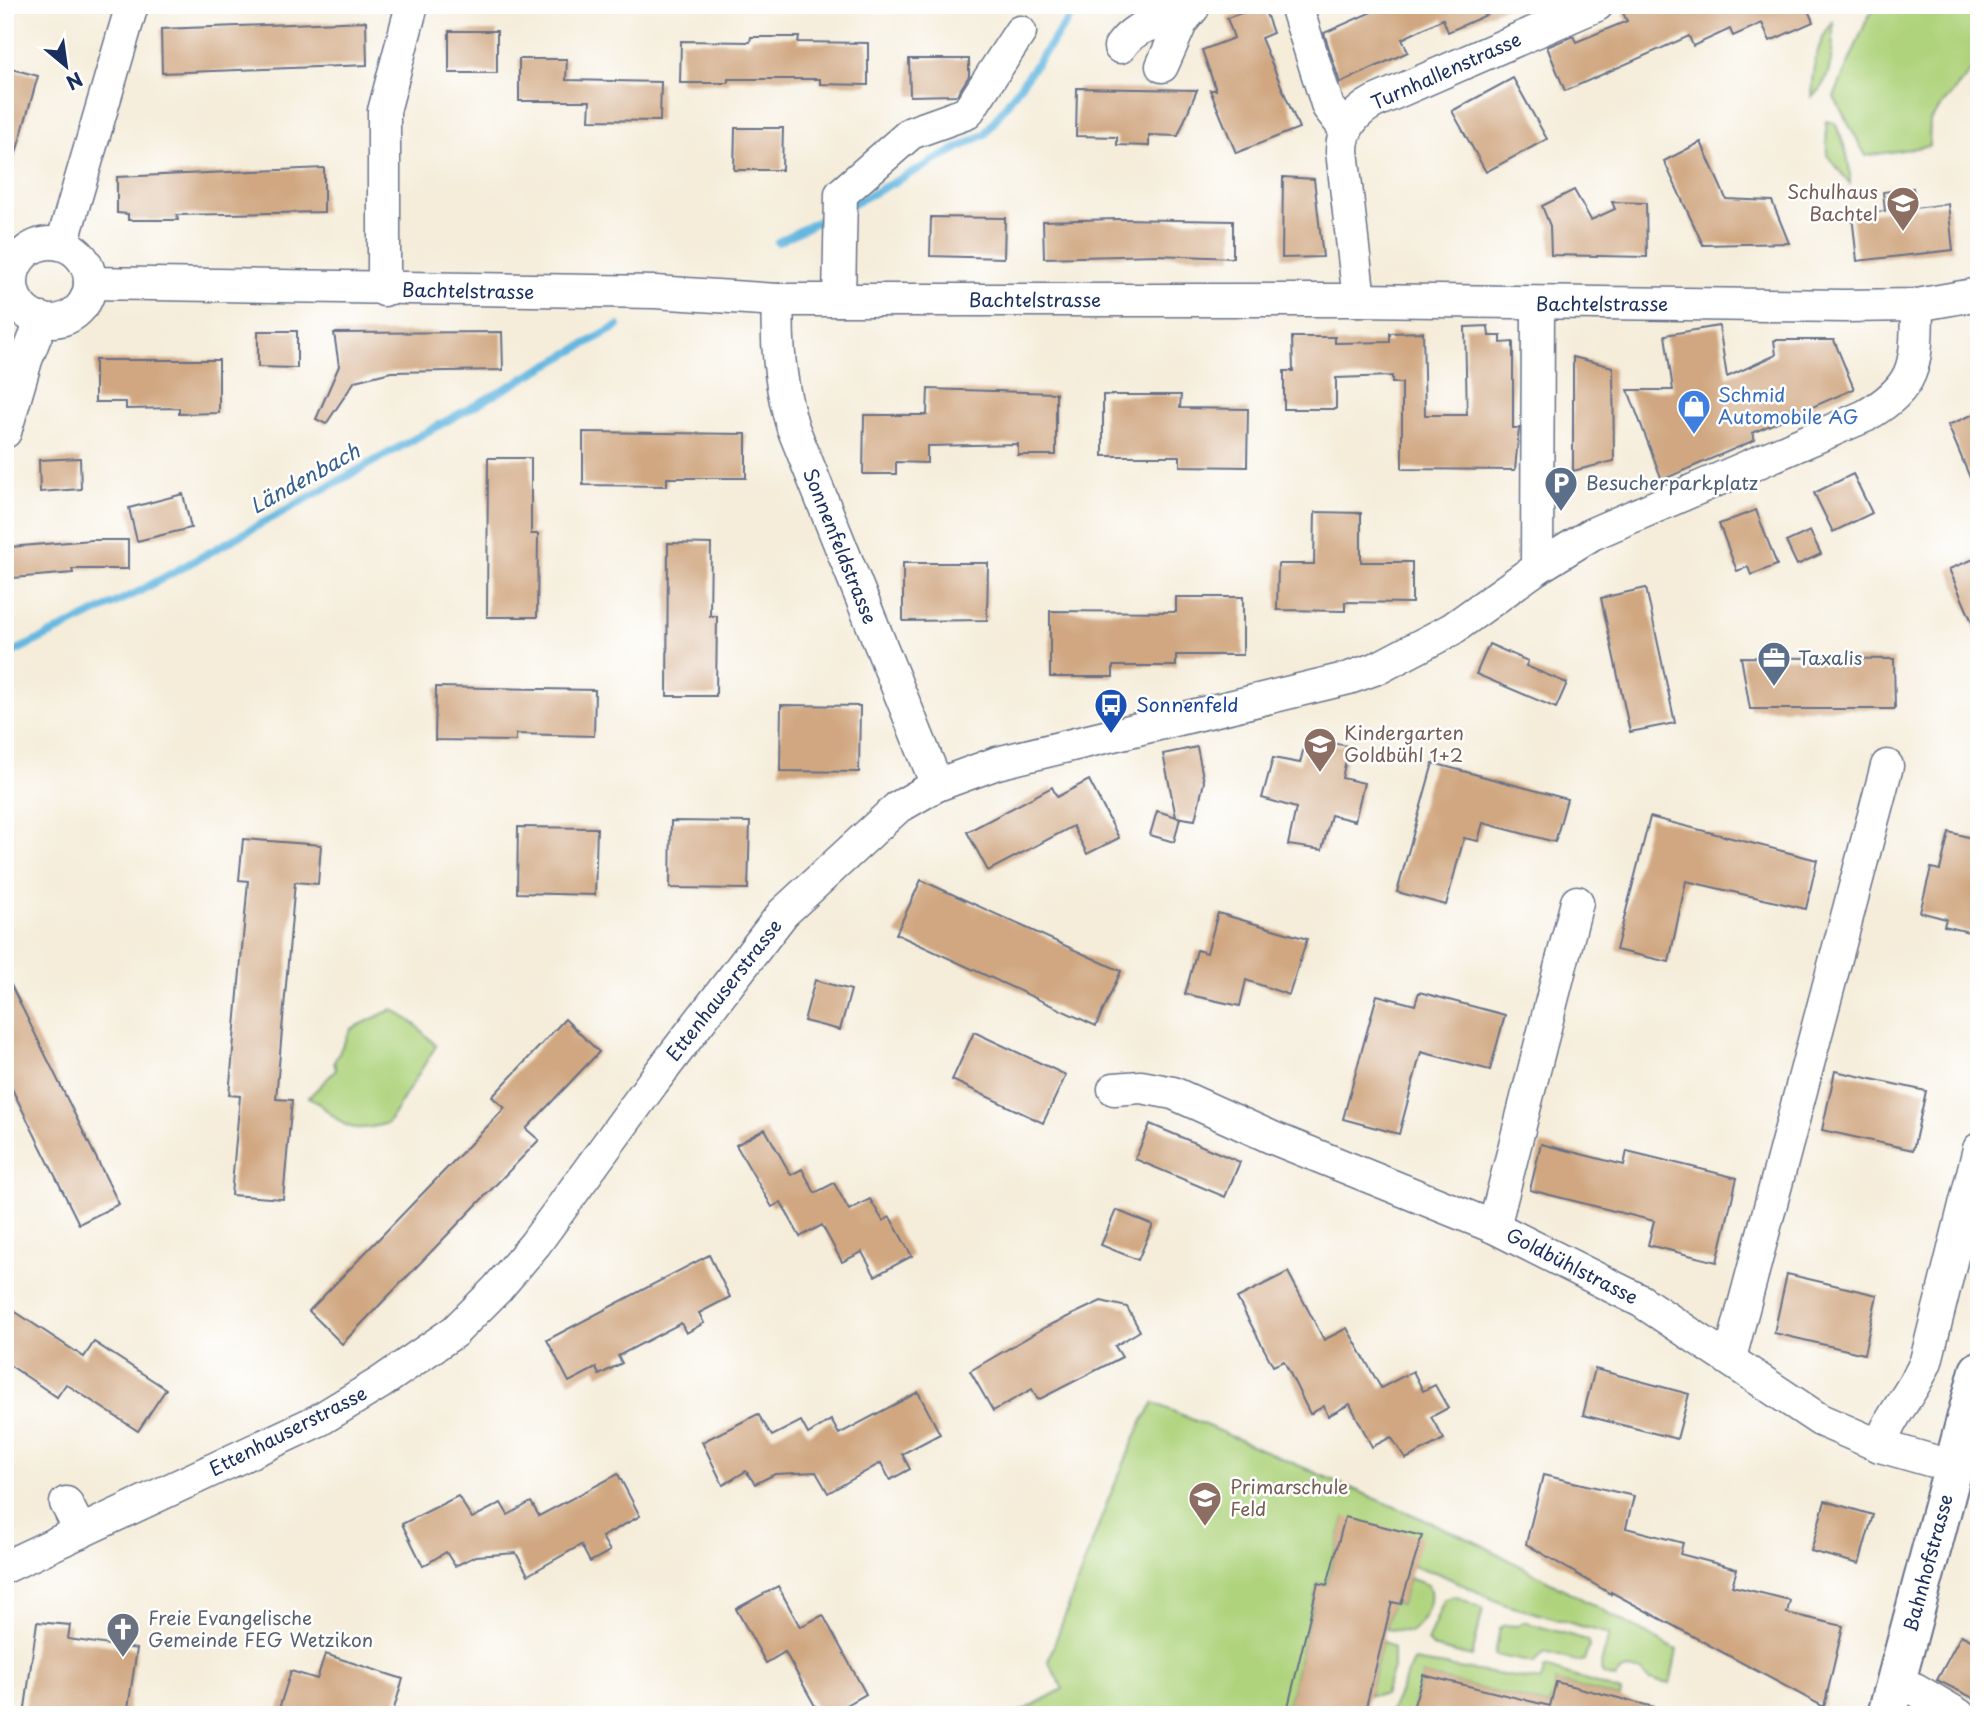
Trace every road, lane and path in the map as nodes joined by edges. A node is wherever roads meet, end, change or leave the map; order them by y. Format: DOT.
graph roads {
  1 [pos="132,5"];
  2 [pos="412,5"];
  3 [pos="1296,5"];
  4 [pos="1597,5"];
  5 [pos="1190,13"];
  6 [pos="1020,32"];
  7 [pos="1119,47"];
  8 [pos="1162,66"];
  9 [pos="1346,130"];
  10 [pos="62,244"];
  11 [pos="9,283"];
  12 [pos="90,283"];
  13 [pos="384,290"];
  14 [pos="1979,294"];
  15 [pos="778,300"];
  16 [pos="839,300"];
  17 [pos="1359,300"];
  18 [pos="1538,304"];
  19 [pos="1917,305"];
  20 [pos="42,319"];
  21 [pos="5,432"];
  22 [pos="1537,568"];
  23 [pos="1887,766"];
  24 [pos="937,785"];
  25 [pos="1577,902"];
  26 [pos="1114,1090"];
  27 [pos="1979,1149"];
  28 [pos="1494,1227"];
  29 [pos="1730,1358"];
  30 [pos="1979,1371"];
  31 [pos="1880,1446"];
  32 [pos="1954,1467"];
  33 [pos="66,1503"];
  34 [pos="81,1532"];
  35 [pos="5,1567"];
  36 [pos="1891,1699"];
  37 [pos="1959,1715"];
  1 -- 10 [label="street"];
  2 -- 13 [label="street"];
  3 -- 9 [label="street"];
  4 -- 9 [label="street, Turnhallenstrasse"];
  5 -- 7 [label="street"];
  5 -- 8 [label="street"];
  6 -- 16 [label="street"];
  9 -- 17 [label="street"];
  10 -- 11 [label="street"];
  10 -- 12 [label="street"];
  11 -- 20 [label="street"];
  12 -- 13 [label="street, Bachtelstrasse"];
  12 -- 20 [label="street"];
  13 -- 15 [label="street, Bachtelstrasse"];
  14 -- 19 [label="street, Bachtelstrasse"];
  15 -- 16 [label="street, Bachtelstrasse"];
  15 -- 24 [label="street, Sonnenfeldstrasse"];
  16 -- 17 [label="street, Bachtelstrasse"];
  17 -- 18 [label="street, Bachtelstrasse"];
  18 -- 19 [label="street, Bachtelstrasse"];
  18 -- 22 [label="street"];
  19 -- 22 [label="street, Ettenhauserstrasse"];
  20 -- 21 [label="street"];
  22 -- 24 [label="street, Ettenhauserstrasse"];
  23 -- 29 [label="street"];
  24 -- 34 [label="street, Ettenhauserstrasse"];
  25 -- 28 [label="street"];
  26 -- 28 [label="street, Goldbühlstrasse"];
  27 -- 31 [label="street"];
  28 -- 29 [label="street, Goldbühlstrasse"];
  29 -- 31 [label="street, Goldbühlstrasse"];
  30 -- 32 [label="main road, Bahnhofstrasse"];
  31 -- 32 [label="street, Goldbühlstrasse"];
  32 -- 36 [label="main road, Bahnhofstrasse"];
  33 -- 34 [label="street"];
  34 -- 35 [label="street, Ettenhauserstrasse"];
  36 -- 37 [label="street"];
}
